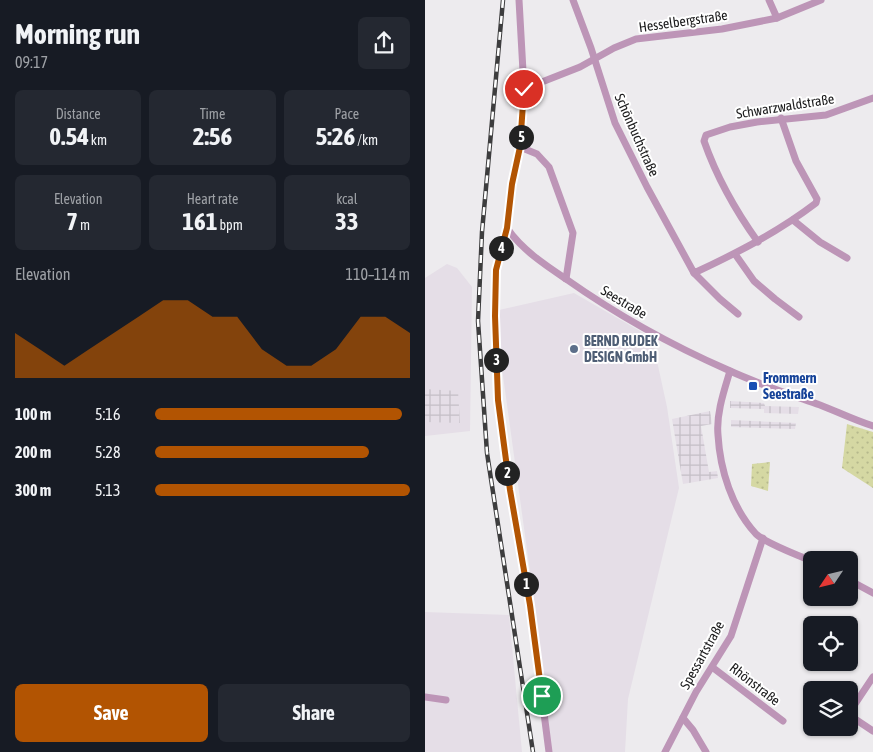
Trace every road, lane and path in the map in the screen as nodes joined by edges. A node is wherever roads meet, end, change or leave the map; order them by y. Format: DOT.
graph roads {
  1 [pos="519,0"];
  2 [pos="573,0"];
  3 [pos="769,0"];
  4 [pos="821,0"];
  5 [pos="777,18"];
  6 [pos="593,59"];
  7 [pos="524,89"];
  8 [pos="873,98"];
  9 [pos="781,118"];
  10 [pos="520,147"];
  11 [pos="793,220"];
  12 [pos="507,228"];
  13 [pos="758,242"];
  14 [pos="735,254"];
  15 [pos="847,258"];
  16 [pos="694,273"];
  17 [pos="566,279"];
  18 [pos="738,314"];
  19 [pos="799,317"];
  20 [pos="730,371"];
  21 [pos="873,426"];
  22 [pos="763,538"];
  23 [pos="803,557"];
  24 [pos="858,585"];
  25 [pos="873,593"];
  26 [pos="712,666"];
  27 [pos="873,677"];
  28 [pos="425,697"];
  29 [pos="446,700"];
  30 [pos="858,700"];
  31 [pos="683,718"];
  32 [pos="858,720"];
  33 [pos="783,721"];
  34 [pos="873,731"];
  35 [pos="549,752"];
  36 [pos="665,752"];
  37 [pos="706,752"];
  1 -- 7 [label="street"];
  2 -- 6 [label="street, Schönbuchstraße"];
  3 -- 5 [label="street"];
  4 -- 5 [label="street, Hesselbergstraße"];
  5 -- 6 [label="street, Hesselbergstraße"];
  6 -- 7 [label="street, Hesselbergstraße"];
  6 -- 16 [label="street, Schönbuchstraße"];
  7 -- 10 [label="street"];
  8 -- 9 [label="street, Schwarzwaldstraße"];
  9 -- 11 [label="street"];
  9 -- 13 [label="street, Schwarzwaldstraße"];
  10 -- 12 [label="street"];
  10 -- 17 [label="street"];
  11 -- 13 [label="street"];
  11 -- 15 [label="street"];
  12 -- 17 [label="street, Seestraße"];
  12 -- 35 [label="street"];
  13 -- 14 [label="street"];
  14 -- 16 [label="street"];
  14 -- 19 [label="street"];
  16 -- 18 [label="street, Schönbuchstraße"];
  17 -- 20 [label="street, Seestraße"];
  20 -- 21 [label="street, Seestraße"];
  20 -- 22 [label="street"];
  22 -- 23 [label="street"];
  22 -- 26 [label="street, Spessartstraße"];
  24 -- 25 [label="street"];
  26 -- 31 [label="street, Spessartstraße"];
  26 -- 33 [label="street, Rhönstraße"];
  27 -- 30 [label="street"];
  28 -- 29 [label="street"];
  31 -- 36 [label="street, Spessartstraße"];
  31 -- 37 [label="street"];
  32 -- 34 [label="street"];
}
